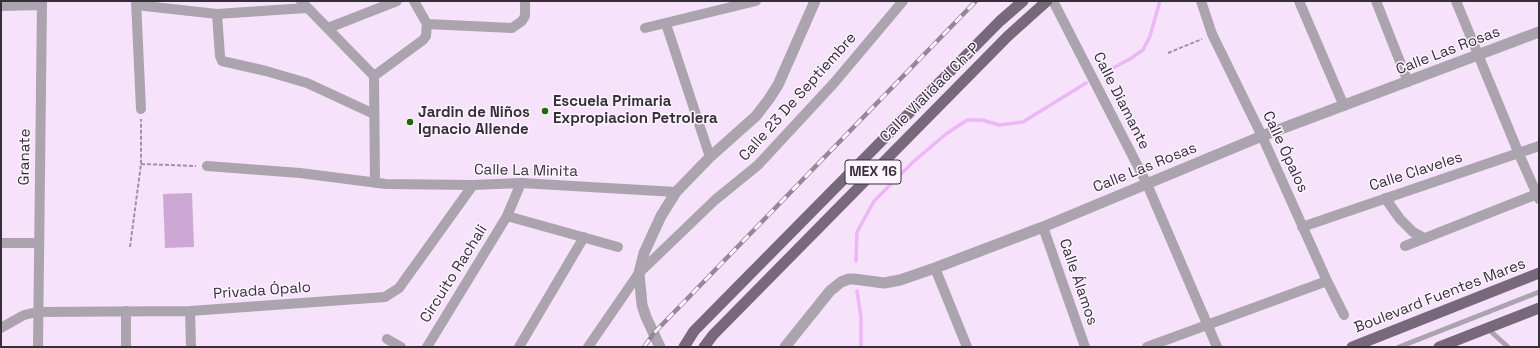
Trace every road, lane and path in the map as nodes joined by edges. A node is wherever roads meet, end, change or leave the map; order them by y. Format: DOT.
graph roads {
  1 [pos="397,1"];
  2 [pos="414,1"];
  3 [pos="525,1"];
  4 [pos="756,1"];
  5 [pos="815,1"];
  6 [pos="904,1"];
  7 [pos="1023,1"];
  8 [pos="1047,1"];
  9 [pos="1053,1"];
  10 [pos="1200,1"];
  11 [pos="1299,1"];
  12 [pos="1376,1"];
  13 [pos="1456,1"];
  14 [pos="42,3"];
  15 [pos="136,3"];
  16 [pos="304,4"];
  17 [pos="1,6"];
  18 [pos="217,14"];
  19 [pos="427,24"];
  20 [pos="666,24"];
  21 [pos="328,28"];
  22 [pos="645,28"];
  23 [pos="1539,32"];
  24 [pos="1212,34"];
  25 [pos="1168,53"];
  26 [pos="1478,55"];
  27 [pos="374,76"];
  28 [pos="1408,82"];
  29 [pos="1344,106"];
  30 [pos="141,109"];
  31 [pos="374,114"];
  32 [pos="1262,136"];
  33 [pos="1539,146"];
  34 [pos="1519,154"];
  35 [pos="710,157"];
  36 [pos="141,164"];
  37 [pos="208,166"];
  38 [pos="375,183"];
  39 [pos="521,183"];
  40 [pos="1147,184"];
  41 [pos="473,185"];
  42 [pos="676,192"];
  43 [pos="1538,197"];
  44 [pos="1385,198"];
  45 [pos="507,216"];
  46 [pos="1043,227"];
  47 [pos="1302,227"];
  48 [pos="584,237"];
  49 [pos="1424,238"];
  50 [pos="1,243"];
  51 [pos="39,243"];
  52 [pos="1405,246"];
  53 [pos="130,247"];
  54 [pos="618,247"];
  55 [pos="935,268"];
  56 [pos="1539,273"];
  57 [pos="639,274"];
  58 [pos="1327,281"];
  59 [pos="1539,292"];
  60 [pos="1539,308"];
  61 [pos="126,311"];
  62 [pos="37,312"];
  63 [pos="190,312"];
  64 [pos="1344,315"];
  65 [pos="1207,325"];
  66 [pos="1,328"];
  67 [pos="1487,328"];
  68 [pos="387,339"];
  69 [pos="38,347"];
  70 [pos="126,347"];
  71 [pos="191,347"];
  72 [pos="401,347"];
  73 [pos="427,347"];
  74 [pos="518,347"];
  75 [pos="588,347"];
  76 [pos="660,347"];
  77 [pos="684,347"];
  78 [pos="704,347"];
  79 [pos="785,347"];
  80 [pos="966,347"];
  81 [pos="1085,347"];
  82 [pos="1147,347"];
  83 [pos="1217,347"];
  84 [pos="1352,347"];
  85 [pos="1400,347"];
  86 [pos="1439,347"];
  87 [pos="1508,347"];
  1 -- 21 [label="street"];
  2 -- 19 [label="street"];
  3 -- 19 [label="street"];
  4 -- 20 [label="street"];
  5 -- 35 [label="street"];
  6 -- 57 [label="street, Calle 23 De Septiembre"];
  7 -- 77 [label="main road, Calle Vialidad Ch-P / MEX 16"];
  8 -- 78 [label="main road, Calle Vialidad Ch-P / MEX 16"];
  9 -- 40 [label="street, Calle Diamante"];
  10 -- 24 [label="street, Calle Ópalos"];
  11 -- 29 [label="street"];
  12 -- 28 [label="street"];
  13 -- 26 [label="street"];
  14 -- 17 [label="street"];
  14 -- 51 [label="street, Granate"];
  15 -- 18 [label="street"];
  15 -- 30 [label="street"];
  16 -- 18 [label="street"];
  16 -- 21 [label="street"];
  18 -- 31 [label="street"];
  19 -- 27 [label="street"];
  20 -- 22 [label="street"];
  20 -- 35 [label="street"];
  21 -- 27 [label="street"];
  23 -- 26 [label="street, Calle Las Rosas"];
  24 -- 25 [label="path"];
  24 -- 32 [label="street, Calle Ópalos"];
  26 -- 28 [label="street, Calle Las Rosas"];
  26 -- 34 [label="street"];
  27 -- 31 [label="street"];
  28 -- 29 [label="street, Calle Las Rosas"];
  29 -- 32 [label="street, Calle Las Rosas"];
  30 -- 36 [label="path"];
  31 -- 38 [label="street"];
  32 -- 40 [label="street, Calle Las Rosas"];
  32 -- 47 [label="street, Calle Ópalos"];
  33 -- 34 [label="street, Calle Claveles"];
  34 -- 43 [label="street"];
  34 -- 44 [label="street, Calle Claveles"];
  35 -- 42 [label="street"];
  36 -- 37 [label="path"];
  36 -- 53 [label="path"];
  37 -- 38 [label="street, Calle La Minita"];
  38 -- 41 [label="street, Calle La Minita"];
  39 -- 41 [label="street, Calle La Minita"];
  39 -- 42 [label="street, Calle La Minita"];
  39 -- 45 [label="street, Circuito Rachali"];
  40 -- 46 [label="street, Calle Las Rosas"];
  40 -- 65 [label="street, Calle Diamante"];
  41 -- 63 [label="street, Privada Ópalo"];
  42 -- 57 [label="street"];
  43 -- 49 [label="street"];
  44 -- 47 [label="street, Calle Claveles"];
  44 -- 49 [label="street"];
  45 -- 48 [label="street, Circuito Rachali"];
  45 -- 73 [label="street, Circuito Rachali"];
  46 -- 55 [label="street, Calle Las Rosas"];
  46 -- 81 [label="street, Calle Álamos"];
  47 -- 58 [label="street, Calle Ópalos"];
  48 -- 54 [label="street, Circuito Rachali"];
  48 -- 74 [label="street"];
  49 -- 52 [label="street"];
  50 -- 51 [label="street"];
  51 -- 62 [label="street, Granate"];
  55 -- 79 [label="street, Calle Las Rosas"];
  55 -- 80 [label="street"];
  56 -- 84 [label="main road, Boulevard Fuentes Mares"];
  57 -- 75 [label="street, Calle 23 De Septiembre"];
  57 -- 76 [label="street"];
  58 -- 64 [label="street, Calle Ópalos"];
  58 -- 65 [label="street"];
  59 -- 85 [label="lane"];
  60 -- 67 [label="main road"];
  61 -- 62 [label="street, Privada Ópalo"];
  61 -- 63 [label="street, Privada Ópalo"];
  61 -- 70 [label="street"];
  62 -- 66 [label="street, Privada Ópalo"];
  62 -- 69 [label="street, Granate"];
  63 -- 71 [label="street"];
  65 -- 82 [label="street"];
  65 -- 83 [label="street, Calle Diamante"];
  67 -- 86 [label="main road"];
  67 -- 87 [label="lane"];
  68 -- 72 [label="street"];
}
